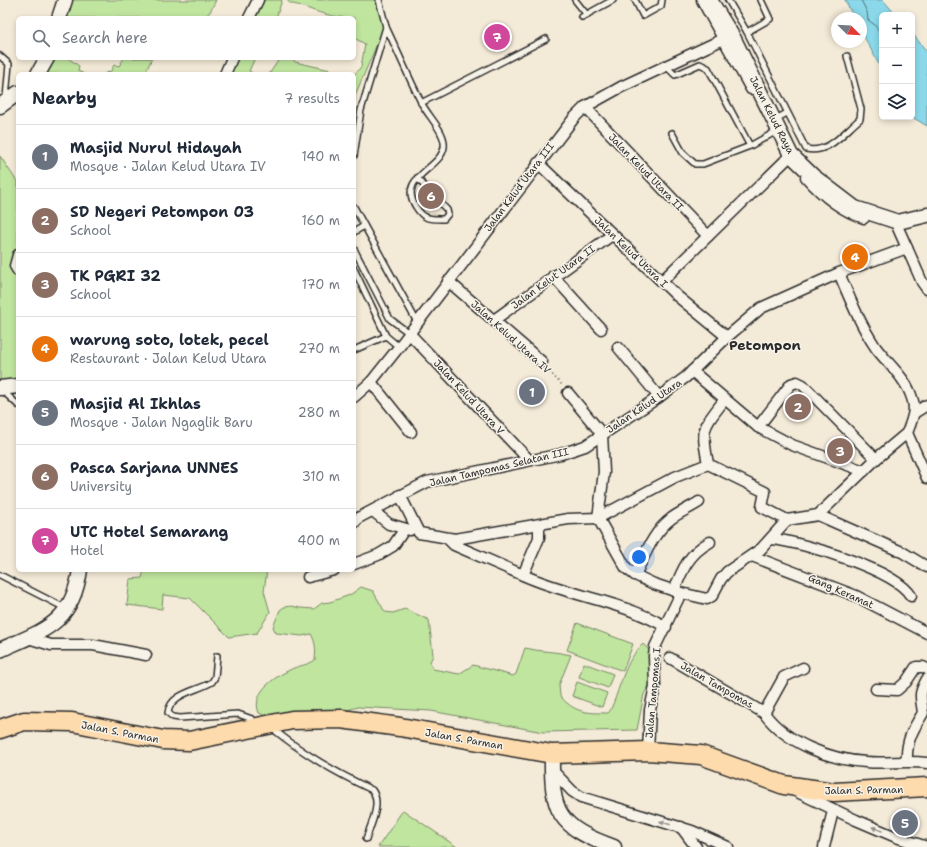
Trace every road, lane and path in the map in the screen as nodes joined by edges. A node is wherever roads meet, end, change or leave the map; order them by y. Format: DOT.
graph roads {
  1 [pos="65,0"];
  2 [pos="258,0"];
  3 [pos="379,0"];
  4 [pos="576,0"];
  5 [pos="613,0"];
  6 [pos="635,0"];
  7 [pos="662,0"];
  8 [pos="702,0"];
  9 [pos="728,0"];
  10 [pos="761,0"];
  11 [pos="716,4"];
  12 [pos="60,16"];
  13 [pos="250,16"];
  14 [pos="386,28"];
  15 [pos="747,32"];
  16 [pos="728,37"];
  17 [pos="546,39"];
  18 [pos="0,56"];
  19 [pos="847,56"];
  20 [pos="46,60"];
  21 [pos="231,60"];
  22 [pos="668,65"];
  23 [pos="39,72"];
  24 [pos="226,72"];
  25 [pos="16,94"];
  26 [pos="421,103"];
  27 [pos="3,104"];
  28 [pos="585,107"];
  29 [pos="788,113"];
  30 [pos="775,128"];
  31 [pos="672,133"];
  32 [pos="356,143"];
  33 [pos="750,146"];
  34 [pos="789,157"];
  35 [pos="538,163"];
  36 [pos="417,178"];
  37 [pos="356,212"];
  38 [pos="927,215"];
  39 [pos="898,225"];
  40 [pos="364,226"];
  41 [pos="356,231"];
  42 [pos="612,235"];
  43 [pos="708,236"];
  44 [pos="907,248"];
  45 [pos="356,253"];
  46 [pos="356,273"];
  47 [pos="839,273"];
  48 [pos="553,276"];
  49 [pos="448,281"];
  50 [pos="662,282"];
  51 [pos="927,289"];
  52 [pos="494,320"];
  53 [pos="417,322"];
  54 [pos="601,329"];
  55 [pos="409,333"];
  56 [pos="386,336"];
  57 [pos="727,337"];
  58 [pos="399,347"];
  59 [pos="618,347"];
  60 [pos="356,349"];
  61 [pos="542,362"];
  62 [pos="692,371"];
  63 [pos="371,382"];
  64 [pos="16,386"];
  65 [pos="0,388"];
  66 [pos="568,393"];
  67 [pos="356,394"];
  68 [pos="659,397"];
  69 [pos="725,399"];
  70 [pos="16,403"];
  71 [pos="927,405"];
  72 [pos="914,413"];
  73 [pos="758,427"];
  74 [pos="411,432"];
  75 [pos="907,433"];
  76 [pos="602,434"];
  77 [pos="529,460"];
  78 [pos="876,460"];
  79 [pos="708,464"];
  80 [pos="864,471"];
  81 [pos="927,478"];
  82 [pos="400,496"];
  83 [pos="699,502"];
  84 [pos="373,511"];
  85 [pos="818,515"];
  86 [pos="598,518"];
  87 [pos="356,520"];
  88 [pos="787,520"];
  89 [pos="539,525"];
  90 [pos="404,530"];
  91 [pos="419,533"];
  92 [pos="447,538"];
  93 [pos="772,539"];
  94 [pos="710,542"];
  95 [pos="752,556"];
  96 [pos="356,563"];
  97 [pos="927,567"];
  98 [pos="80,572"];
  99 [pos="328,572"];
  100 [pos="0,575"];
  101 [pos="635,575"];
  102 [pos="523,576"];
  103 [pos="308,578"];
  104 [pos="677,592"];
  105 [pos="911,596"];
  106 [pos="68,610"];
  107 [pos="666,626"];
  108 [pos="927,633"];
  109 [pos="28,638"];
  110 [pos="0,650"];
  111 [pos="146,654"];
  112 [pos="217,656"];
  113 [pos="670,658"];
  114 [pos="802,668"];
  115 [pos="927,669"];
  116 [pos="927,679"];
  117 [pos="876,689"];
  118 [pos="764,713"];
  119 [pos="263,726"];
  120 [pos="0,729"];
  121 [pos="648,751"];
  122 [pos="907,760"];
  123 [pos="552,761"];
  124 [pos="927,763"];
  125 [pos="784,785"];
  126 [pos="927,787"];
  127 [pos="833,811"];
  128 [pos="681,827"];
  129 [pos="366,839"];
  130 [pos="614,847"];
  131 [pos="696,847"];
  132 [pos="728,847"];
  133 [pos="824,847"];
  134 [pos="927,847"];
  1 -- 12 [label="main road"];
  2 -- 13 [label="street"];
  3 -- 14 [label="lane"];
  4 -- 5 [label="lane"];
  6 -- 7 [label="lane"];
  8 -- 16 [label="street"];
  9 -- 11 [label="lane"];
  9 -- 15 [label="lane"];
  10 -- 15 [label="lane"];
  11 -- 16 [label="main road, Jalan Kelud Raya"];
  14 -- 26 [label="lane"];
  14 -- 32 [label="lane"];
  15 -- 29 [label="lane"];
  16 -- 22 [label="street, Jalan Kelud Utara III"];
  16 -- 30 [label="main road, Jalan Kelud Raya"];
  17 -- 26 [label="lane"];
  18 -- 27 [label="lane"];
  19 -- 29 [label="lane"];
  20 -- 23 [label="main road"];
  21 -- 24 [label="street"];
  22 -- 28 [label="street, Jalan Kelud Utara III"];
  22 -- 33 [label="lane"];
  25 -- 27 [label="main road"];
  26 -- 36 [label="lane"];
  28 -- 35 [label="street, Jalan Kelud Utara III"];
  28 -- 43 [label="street, Jalan Kelud Utara II"];
  29 -- 30 [label="lane"];
  30 -- 33 [label="lane"];
  30 -- 34 [label="main road, Jalan Kelud Raya"];
  31 -- 33 [label="lane"];
  34 -- 39 [label="main road, Jalan Kelud Raya"];
  34 -- 43 [label="street"];
  35 -- 42 [label="street, Jalan Kelud Utara I"];
  35 -- 49 [label="street, Jalan Kelud Utara III"];
  36 -- 36 [label="lane"];
  37 -- 40 [label="lane"];
  38 -- 39 [label="main road"];
  39 -- 44 [label="street"];
  40 -- 41 [label="lane"];
  40 -- 53 [label="lane"];
  42 -- 48 [label="street, Jalan Kelut Utara II"];
  42 -- 50 [label="street, Jalan Kelud Utara I"];
  43 -- 50 [label="street"];
  44 -- 47 [label="street, Jalan Kelud Utara"];
  44 -- 51 [label="street"];
  45 -- 55 [label="lane"];
  46 -- 56 [label="lane"];
  47 -- 57 [label="street, Jalan Kelud Utara"];
  47 -- 72 [label="street"];
  48 -- 52 [label="street, Jalan Kelut Utara II"];
  48 -- 54 [label="street"];
  49 -- 52 [label="street, Jalan Kelud Utara IV"];
  49 -- 53 [label="street, Jalan Kelud Utara III"];
  50 -- 57 [label="street, Jalan Kelud Utara I"];
  52 -- 61 [label="street, Jalan Kelud Utara IV"];
  53 -- 55 [label="street, Jalan Kelud Utara III"];
  55 -- 58 [label="street, Jalan Kelud Utara III"];
  55 -- 77 [label="street, Jalan Kelud Utara V"];
  56 -- 58 [label="lane"];
  56 -- 60 [label="lane"];
  57 -- 62 [label="street, Jalan Kelud Utara"];
  58 -- 63 [label="street, Jalan Kelud Utara III"];
  59 -- 68 [label="street"];
  61 -- 66 [label="path, Jalan Kelud Utara IV"];
  62 -- 68 [label="street, Jalan Kelud Utara"];
  62 -- 69 [label="street"];
  63 -- 67 [label="street, Jalan Kelud Utara III"];
  63 -- 74 [label="street"];
  64 -- 65 [label="main road"];
  65 -- 70 [label="lane"];
  66 -- 76 [label="street"];
  68 -- 76 [label="street, Jalan Kelud Utara"];
  69 -- 73 [label="street"];
  69 -- 79 [label="street"];
  71 -- 72 [label="street"];
  72 -- 75 [label="street"];
  73 -- 78 [label="street"];
  73 -- 80 [label="street"];
  75 -- 78 [label="street"];
  75 -- 81 [label="street"];
  76 -- 77 [label="street, Jalan Tampomas Selatan III"];
  76 -- 86 [label="street"];
  77 -- 82 [label="street, Jalan Tampomas Selatan III"];
  78 -- 80 [label="street"];
  79 -- 86 [label="street"];
  79 -- 88 [label="street"];
  80 -- 85 [label="street"];
  82 -- 84 [label="street, Jalan Tampomas Selatan III"];
  82 -- 91 [label="street"];
  83 -- 101 [label="street"];
  84 -- 87 [label="street, Jalan Tampomas Selatan III"];
  84 -- 90 [label="street"];
  85 -- 88 [label="street"];
  85 -- 97 [label="street"];
  86 -- 89 [label="street"];
  86 -- 101 [label="street"];
  88 -- 93 [label="street"];
  89 -- 92 [label="street"];
  89 -- 102 [label="street"];
  90 -- 91 [label="street"];
  90 -- 96 [label="street"];
  91 -- 92 [label="street"];
  92 -- 102 [label="street"];
  93 -- 95 [label="street"];
  93 -- 105 [label="street"];
  94 -- 104 [label="street, Jalan Tampomas I"];
  95 -- 104 [label="street"];
  95 -- 108 [label="street, Gang Keramat"];
  98 -- 106 [label="main road"];
  99 -- 103 [label="street"];
  100 -- 106 [label="lane"];
  101 -- 104 [label="street"];
  102 -- 107 [label="street"];
  104 -- 107 [label="street, Jalan Tampomas I"];
  106 -- 109 [label="main road"];
  107 -- 121 [label="street, Jalan Tampomas I"];
  109 -- 110 [label="main road"];
  109 -- 111 [label="street"];
  112 -- 119 [label="lane"];
  113 -- 118 [label="street, Jalan Tampomas"];
  114 -- 118 [label="street, Jalan Tampomas"];
  115 -- 117 [label="street"];
  116 -- 122 [label="street"];
  118 -- 122 [label="street, Jalan Tampomas"];
  119 -- 120 [label="highway, Jalan S. Parman"];
  119 -- 123 [label="highway, Jalan S. Parman"];
  119 -- 129 [label="lane"];
  121 -- 123 [label="highway, Jalan S. Parman"];
  121 -- 125 [label="highway, Jalan S. Parman"];
  122 -- 124 [label="street, Jalan Tampomas"];
  128 -- 123 [label="street, one-way"];
  123 -- 130 [label="main road"];
  125 -- 126 [label="highway, Jalan S. Parman"];
  125 -- 127 [label="street"];
  127 -- 133 [label="street"];
  134 -- 127 [label="street, one-way"];
  128 -- 131 [label="street"];
  128 -- 132 [label="street"];
}
